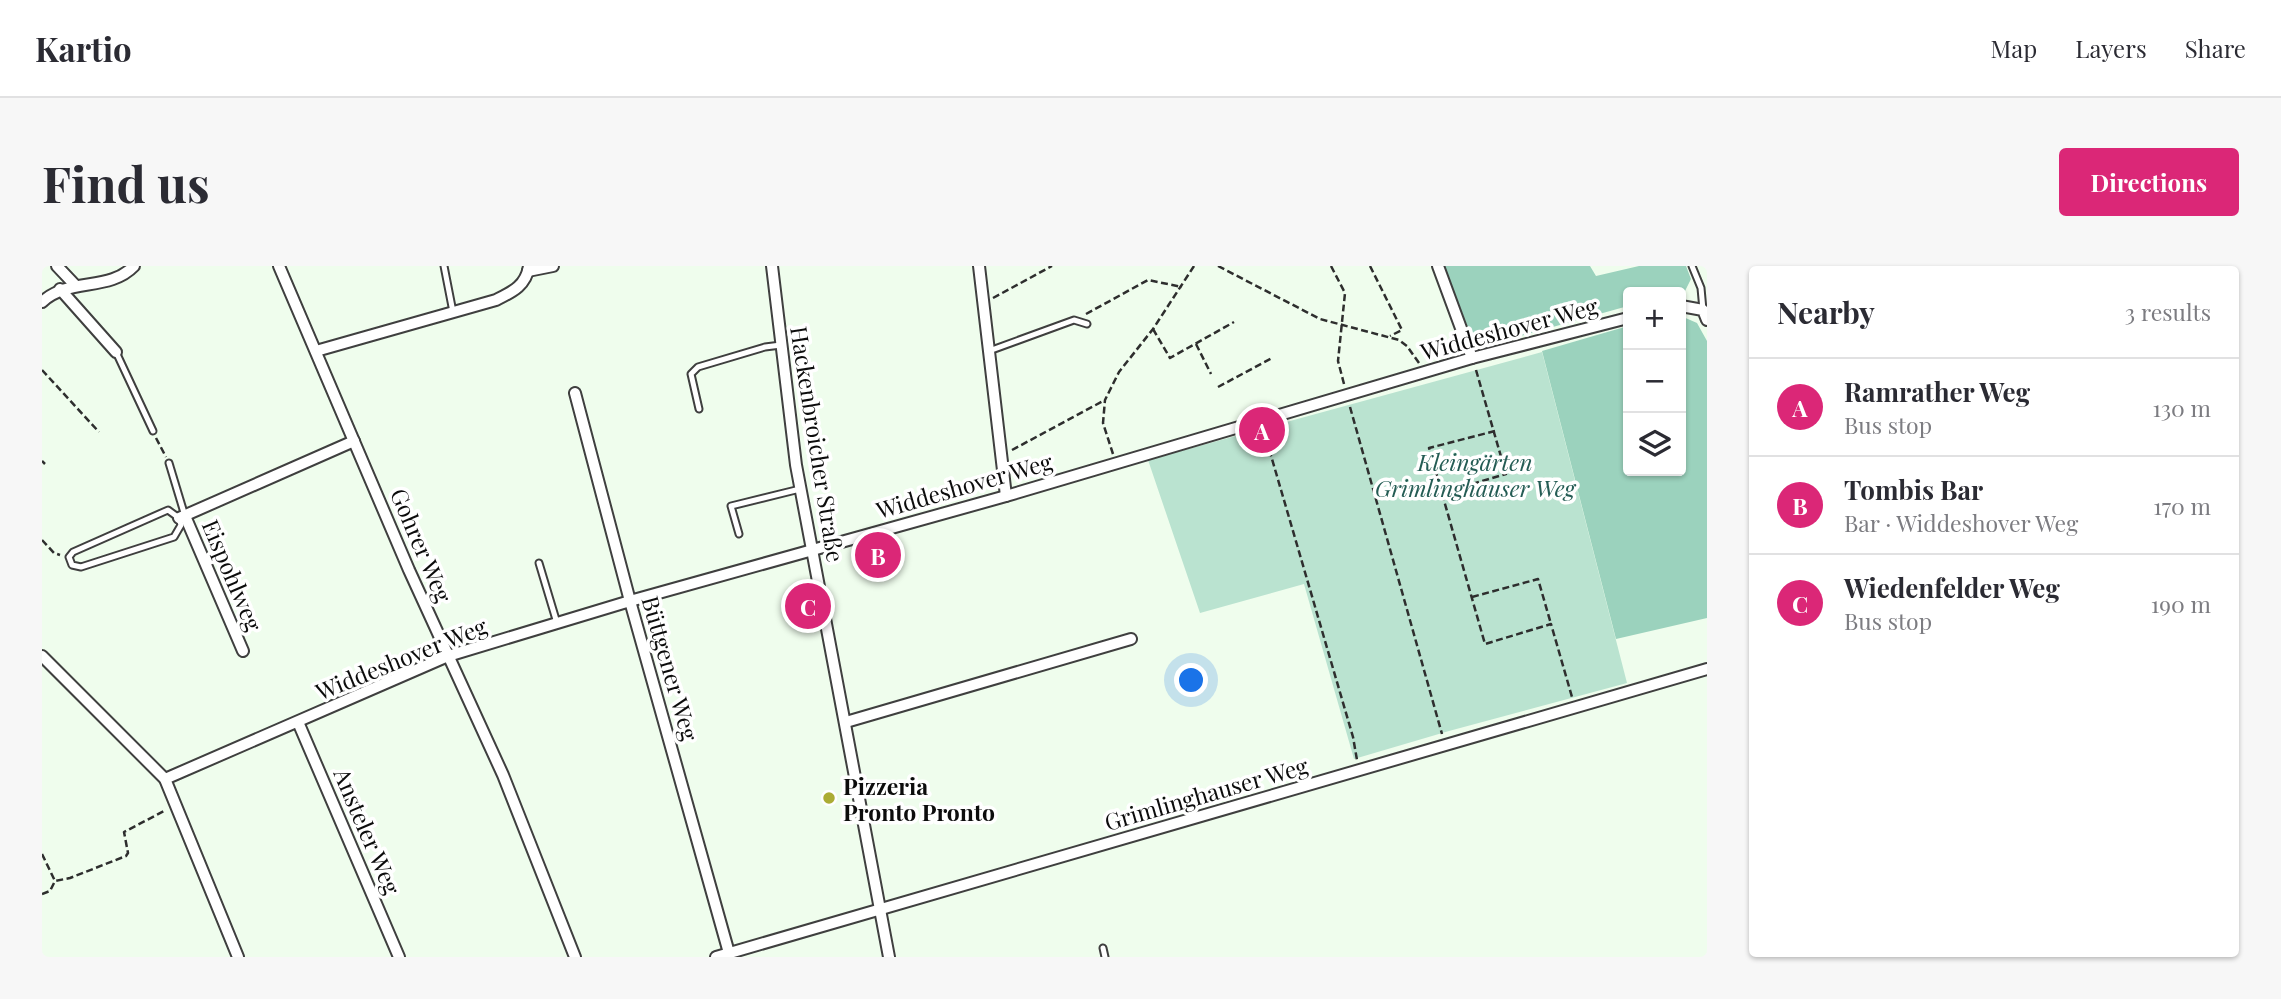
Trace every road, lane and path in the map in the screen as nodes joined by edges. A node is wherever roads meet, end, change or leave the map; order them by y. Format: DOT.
graph roads {
  1 [pos="57,266"];
  2 [pos="134,266"];
  3 [pos="279,266"];
  4 [pos="444,266"];
  5 [pos="553,266"];
  6 [pos="772,266"];
  7 [pos="979,266"];
  8 [pos="1052,266"];
  9 [pos="1194,266"];
  10 [pos="1218,266"];
  11 [pos="1331,266"];
  12 [pos="1370,266"];
  13 [pos="1438,266"];
  14 [pos="1692,266"];
  15 [pos="529,268"];
  16 [pos="75,285"];
  17 [pos="1182,287"];
  18 [pos="60,289"];
  19 [pos="42,302"];
  20 [pos="983,303"];
  21 [pos="1686,308"];
  22 [pos="453,312"];
  23 [pos="1705,315"];
  24 [pos="1623,319"];
  25 [pos="1074,320"];
  26 [pos="1234,322"];
  27 [pos="1087,324"];
  28 [pos="1342,326"];
  29 [pos="1153,329"];
  30 [pos="1390,336"];
  31 [pos="1196,344"];
  32 [pos="781,345"];
  33 [pos="316,351"];
  34 [pos="989,351"];
  35 [pos="116,352"];
  36 [pos="1272,358"];
  37 [pos="1472,358"];
  38 [pos="42,370"];
  39 [pos="1422,373"];
  40 [pos="1211,374"];
  41 [pos="1218,387"];
  42 [pos="575,393"];
  43 [pos="1347,396"];
  44 [pos="1105,400"];
  45 [pos="699,409"];
  46 [pos="1249,424"];
  47 [pos="153,431"];
  48 [pos="1495,431"];
  49 [pos="99,432"];
  50 [pos="354,441"];
  51 [pos="1001,456"];
  52 [pos="169,463"];
  53 [pos="1116,464"];
  54 [pos="800,489"];
  55 [pos="1442,493"];
  56 [pos="1006,496"];
  57 [pos="182,517"];
  58 [pos="739,534"];
  59 [pos="42,540"];
  60 [pos="811,550"];
  61 [pos="69,557"];
  62 [pos="539,563"];
  63 [pos="1472,597"];
  64 [pos="630,601"];
  65 [pos="557,623"];
  66 [pos="1551,624"];
  67 [pos="1131,639"];
  68 [pos="243,651"];
  69 [pos="42,656"];
  70 [pos="447,656"];
  71 [pos="1707,669"];
  72 [pos="1575,708"];
  73 [pos="298,722"];
  74 [pos="846,723"];
  75 [pos="1445,746"];
  76 [pos="1359,770"];
  77 [pos="164,779"];
  78 [pos="175,805"];
  79 [pos="42,854"];
  80 [pos="55,881"];
  81 [pos="42,894"];
  82 [pos="882,910"];
  83 [pos="1103,948"];
  84 [pos="729,953"];
  85 [pos="238,957"];
  86 [pos="399,957"];
  87 [pos="575,957"];
  88 [pos="716,957"];
  89 [pos="889,957"];
  90 [pos="1105,957"];
  1 -- 16 [label="street"];
  2 -- 16 [label="street"];
  3 -- 33 [label="street, Gohrer Weg"];
  4 -- 22 [label="lane"];
  5 -- 15 [label="street"];
  6 -- 32 [label="street, Hackenbroicher Straße"];
  7 -- 20 [label="street"];
  8 -- 20 [label="path"];
  9 -- 17 [label="path"];
  10 -- 28 [label="path"];
  11 -- 28 [label="path"];
  12 -- 30 [label="path"];
  13 -- 37 [label="street"];
  14 -- 23 [label="lane"];
  15 -- 22 [label="street"];
  16 -- 18 [label="street"];
  17 -- 25 [label="path"];
  17 -- 29 [label="path"];
  18 -- 19 [label="street"];
  18 -- 35 [label="street"];
  20 -- 34 [label="street"];
  21 -- 23 [label="street"];
  22 -- 33 [label="street"];
  24 -- 37 [label="street, Widdeshover Weg"];
  25 -- 27 [label="lane"];
  25 -- 34 [label="lane"];
  26 -- 31 [label="path"];
  28 -- 30 [label="path"];
  28 -- 43 [label="path"];
  29 -- 31 [label="path"];
  29 -- 44 [label="path"];
  30 -- 39 [label="path"];
  31 -- 40 [label="path"];
  32 -- 45 [label="lane"];
  32 -- 54 [label="street, Hackenbroicher Straße"];
  33 -- 50 [label="street, Gohrer Weg"];
  34 -- 51 [label="street"];
  35 -- 47 [label="lane"];
  36 -- 41 [label="path"];
  37 -- 39 [label="street, Widdeshover Weg"];
  37 -- 48 [label="path"];
  38 -- 49 [label="path"];
  39 -- 43 [label="street, Widdeshover Weg"];
  42 -- 64 [label="street, Büttgener Weg"];
  43 -- 46 [label="street, Widdeshover Weg"];
  43 -- 75 [label="path"];
  44 -- 51 [label="path"];
  44 -- 53 [label="path"];
  46 -- 53 [label="street, Widdeshover Weg"];
  46 -- 76 [label="path"];
  47 -- 52 [label="path"];
  48 -- 55 [label="path"];
  48 -- 55 [label="path"];
  50 -- 57 [label="street"];
  50 -- 70 [label="street, Gohrer Weg"];
  51 -- 56 [label="street"];
  52 -- 57 [label="lane"];
  53 -- 56 [label="street, Widdeshover Weg"];
  54 -- 58 [label="lane"];
  54 -- 60 [label="street, Hackenbroicher Straße"];
  55 -- 63 [label="path"];
  56 -- 60 [label="street, Widdeshover Weg"];
  57 -- 61 [label="lane"];
  57 -- 61 [label="lane"];
  57 -- 68 [label="street, Eispohlweg"];
  59 -- 61 [label="path"];
  60 -- 64 [label="street, Widdeshover Weg"];
  60 -- 74 [label="street, Hackenbroicher Straße"];
  62 -- 65 [label="lane"];
  63 -- 66 [label="path"];
  63 -- 66 [label="path"];
  64 -- 65 [label="street, Widdeshover Weg"];
  64 -- 84 [label="street, Büttgener Weg"];
  65 -- 70 [label="street, Widdeshover Weg"];
  66 -- 72 [label="path"];
  67 -- 74 [label="street"];
  69 -- 77 [label="street"];
  70 -- 73 [label="street, Widdeshover Weg"];
  70 -- 87 [label="street, Gohrer Weg"];
  71 -- 72 [label="street, Grimlinghauser Weg"];
  72 -- 75 [label="street, Grimlinghauser Weg"];
  73 -- 77 [label="street, Widdeshover Weg"];
  73 -- 86 [label="street, Ansteler Weg"];
  74 -- 82 [label="street, Hackenbroicher Straße"];
  75 -- 76 [label="street, Grimlinghauser Weg"];
  76 -- 82 [label="street, Grimlinghauser Weg"];
  77 -- 78 [label="street"];
  78 -- 80 [label="path"];
  78 -- 85 [label="street"];
  79 -- 80 [label="path"];
  80 -- 81 [label="path"];
  82 -- 84 [label="street, Grimlinghauser Weg"];
  82 -- 89 [label="street, Hackenbroicher Straße"];
  83 -- 90 [label="lane"];
  84 -- 88 [label="street, Grimlinghauser Weg"];
}
